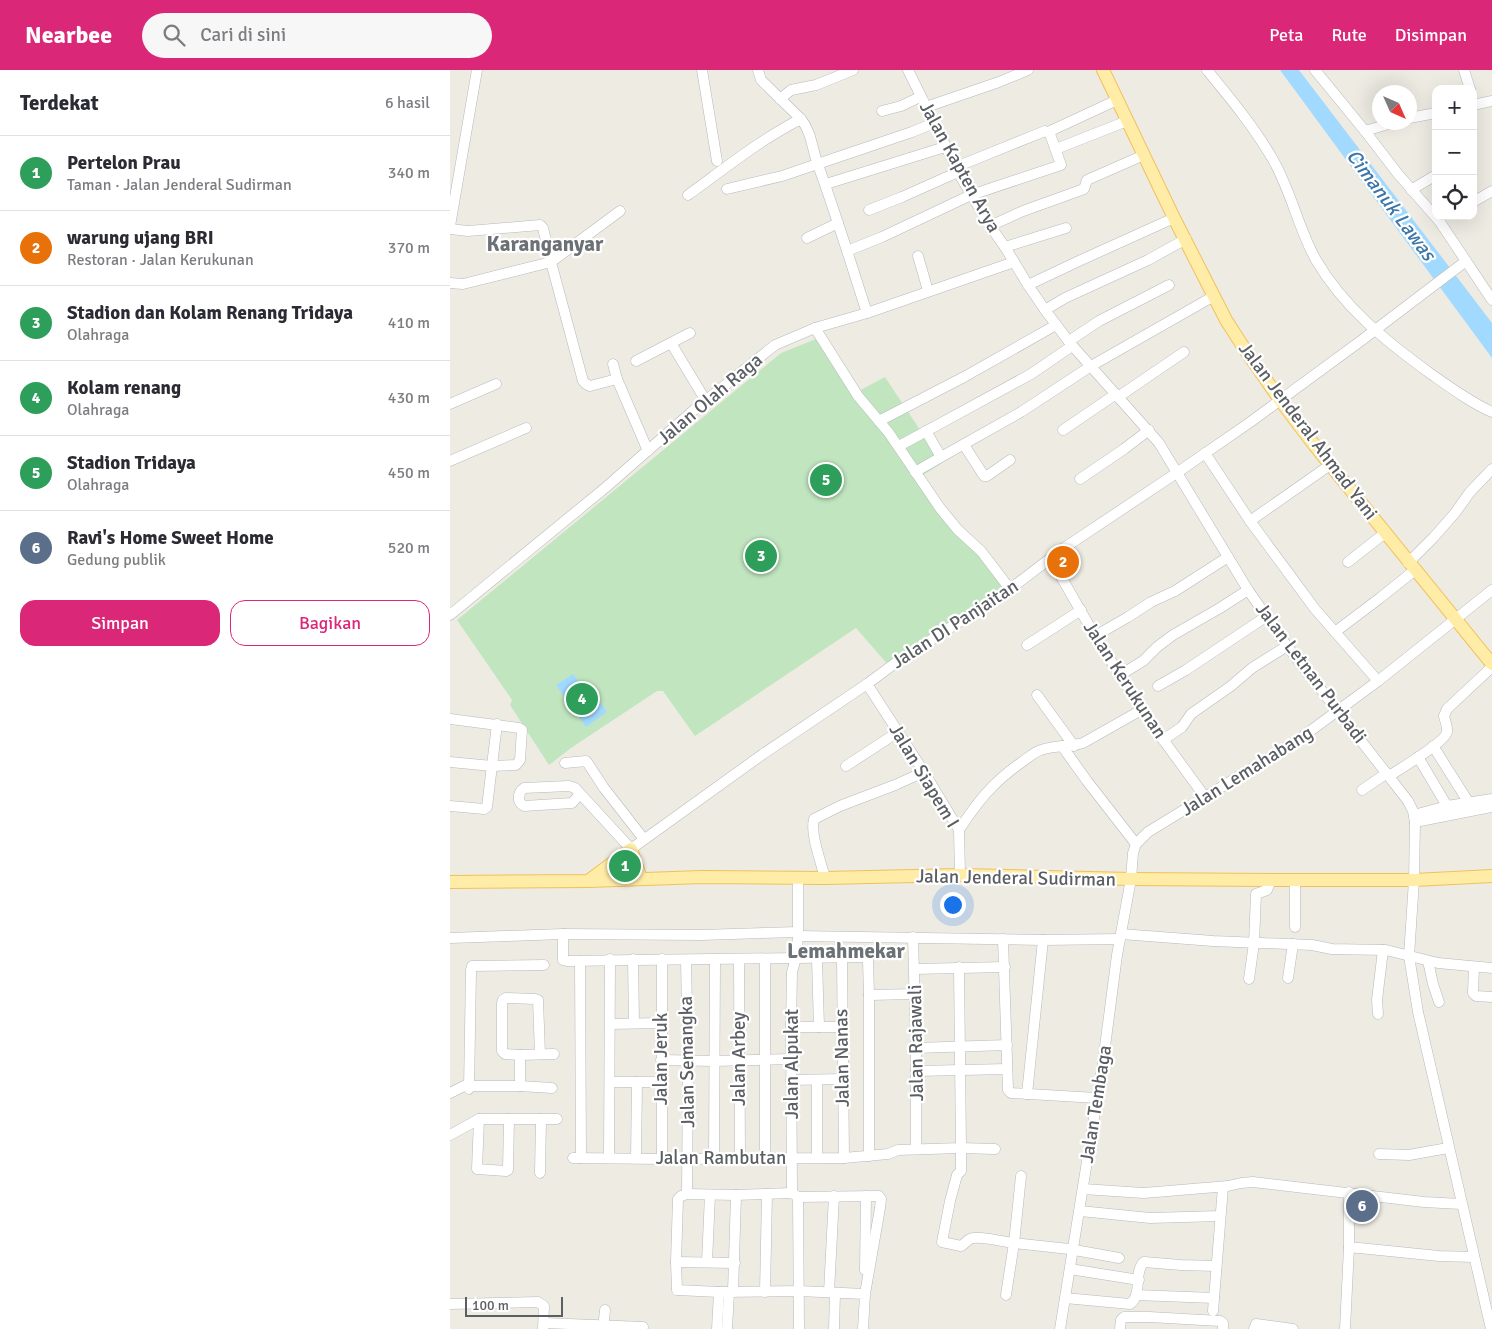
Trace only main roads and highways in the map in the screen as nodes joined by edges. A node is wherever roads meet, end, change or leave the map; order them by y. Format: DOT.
graph roads {
  1 [pos="1104,70"];
  2 [pos="1492,666"];
  3 [pos="1492,876"];
  4 [pos="641,879"];
  5 [pos="588,881"];
  6 [pos="450,882"];
  1 -- 2 [label="main road, Jalan Jenderal Ahmad Yani"];
  3 -- 4 [label="main road, Jalan Jenderal Sudirman"];
  4 -- 5 [label="main road, Jalan Jenderal Sudirman"];
  4 -- 5 [label="main road"];
  5 -- 6 [label="main road, Jalan Jenderal Sudirman"];
}
